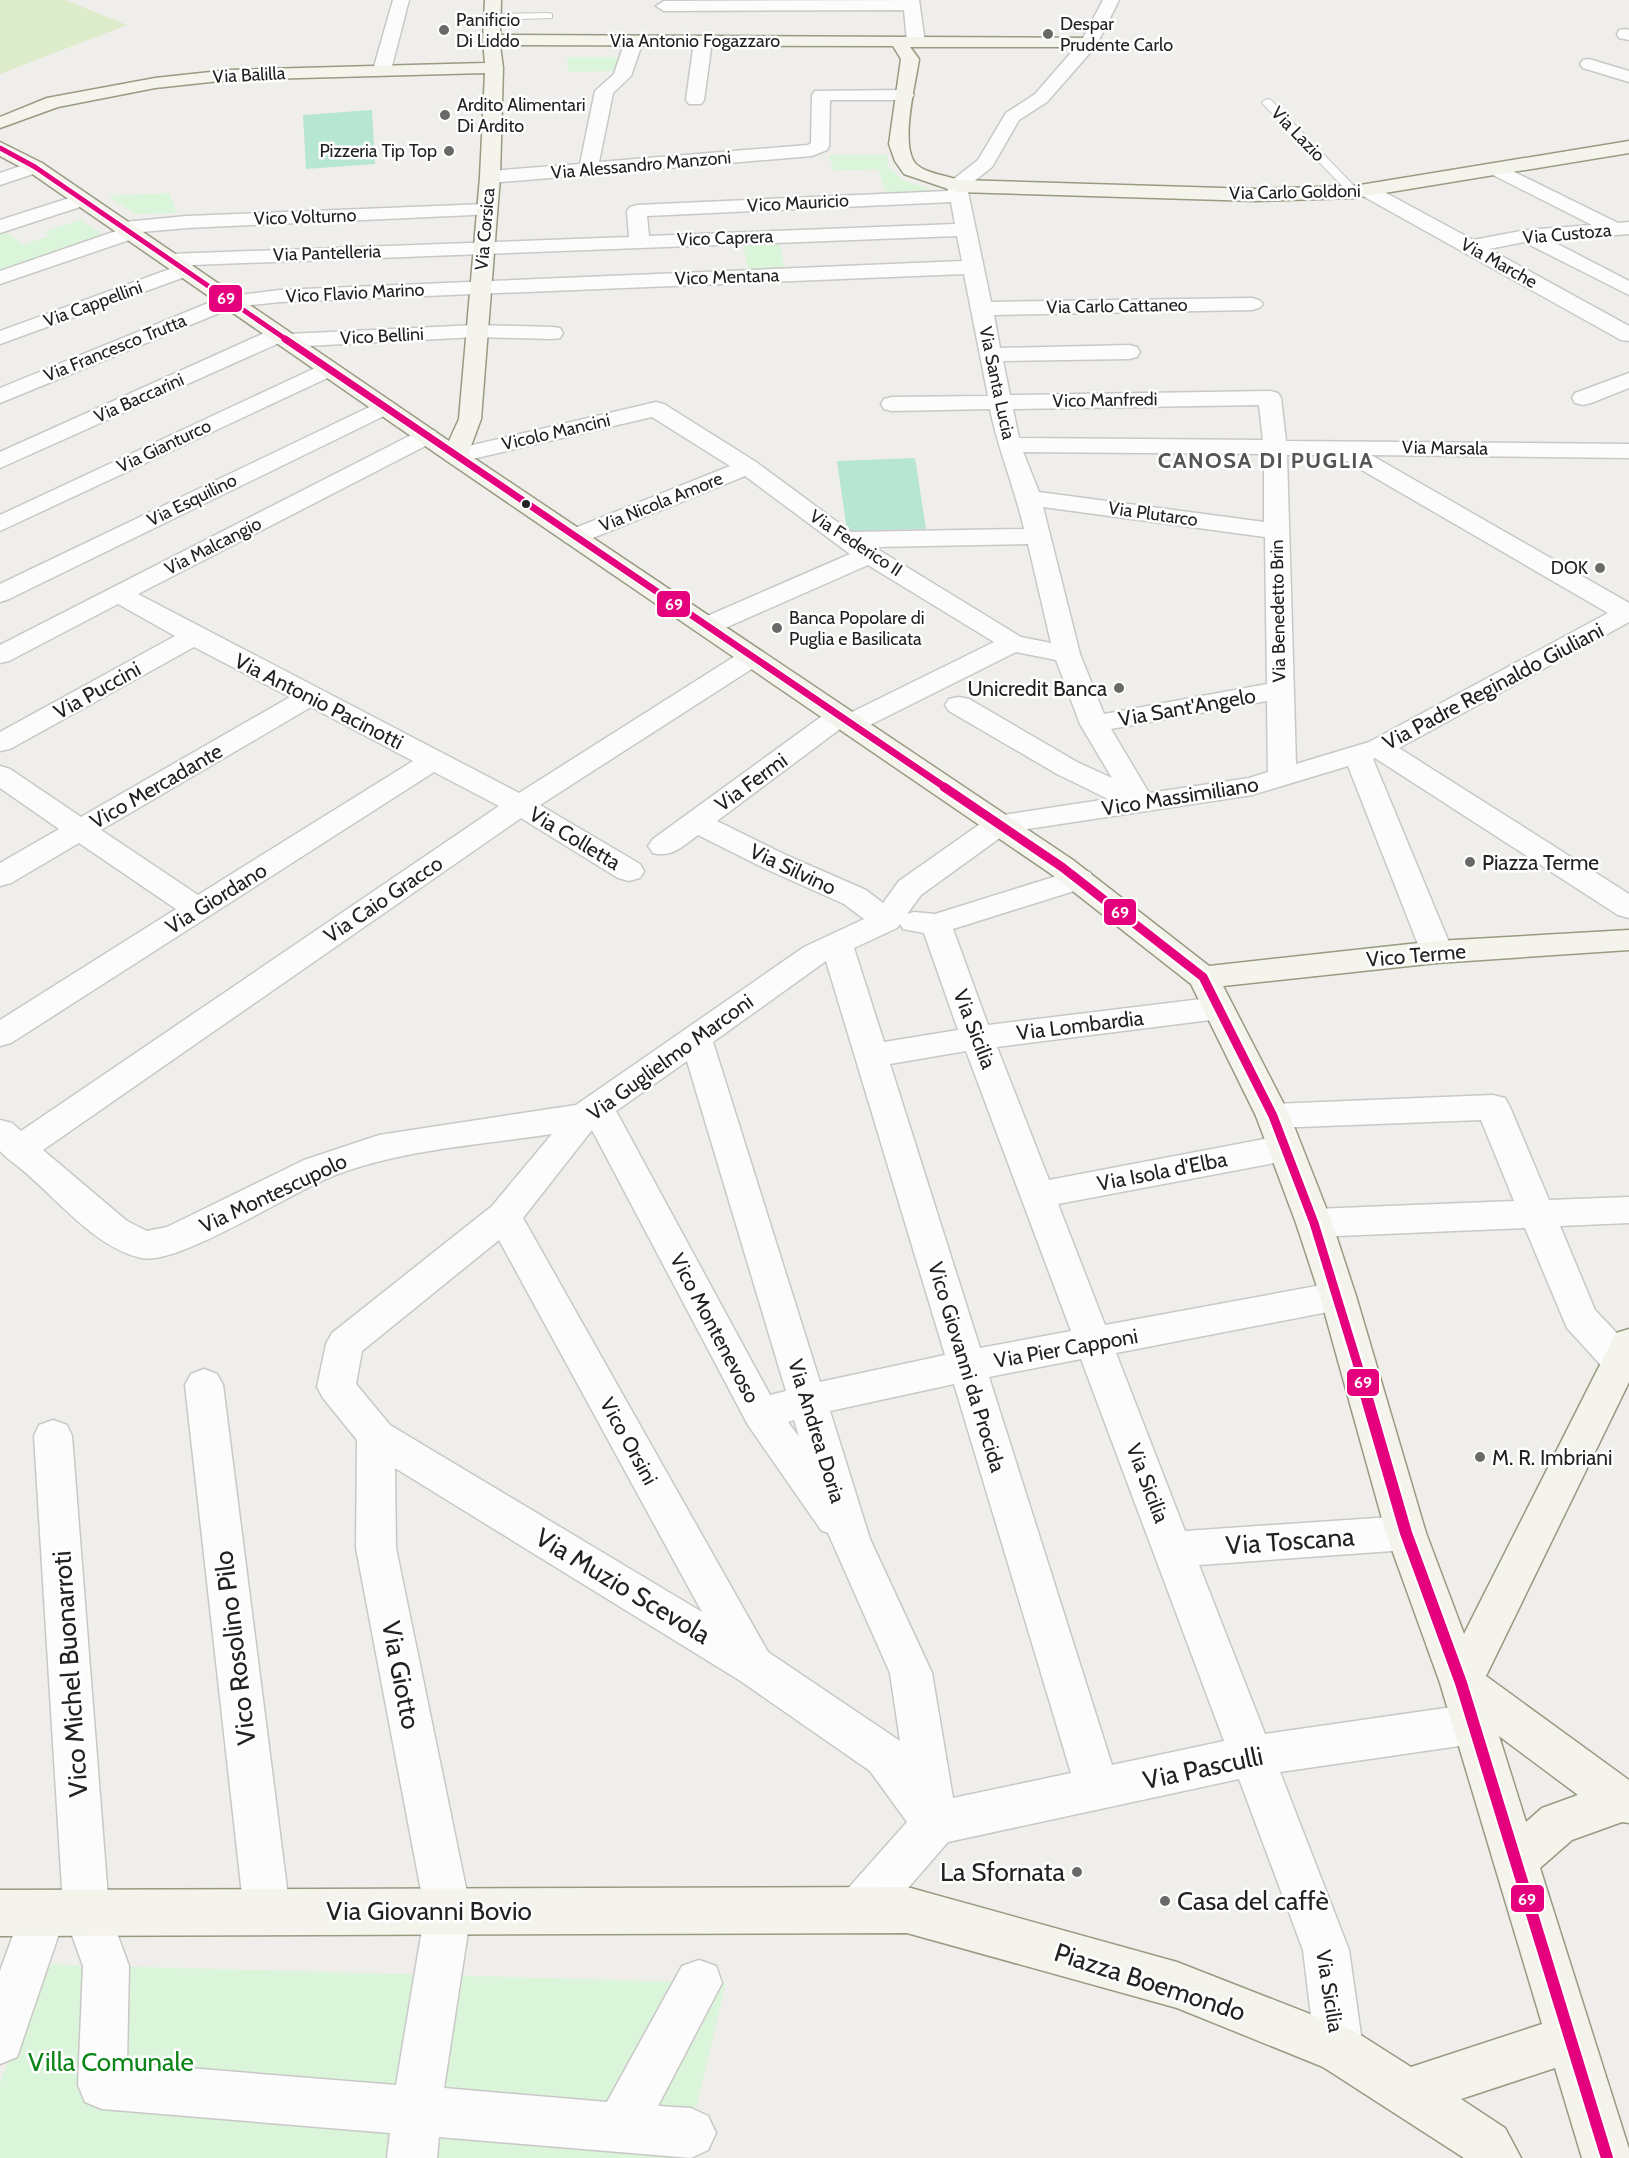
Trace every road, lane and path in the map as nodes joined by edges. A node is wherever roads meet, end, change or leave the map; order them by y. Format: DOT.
graph roads {
  1 [pos="401,0"];
  2 [pos="1111,0"];
  3 [pos="911,3"];
  4 [pos="492,8"];
  5 [pos="549,16"];
  6 [pos="664,19"];
  7 [pos="491,40"];
  8 [pos="634,41"];
  9 [pos="703,41"];
  10 [pos="907,42"];
  11 [pos="1090,42"];
  12 [pos="1589,64"];
  13 [pos="494,68"];
  14 [pos="382,70"];
  15 [pos="1629,77"];
  16 [pos="905,95"];
  17 [pos="696,100"];
  18 [pos="1268,102"];
  19 [pos="3,121"];
  20 [pos="1629,147"];
  21 [pos="0,148"];
  22 [pos="793,152"];
  23 [pos="34,167"];
  24 [pos="588,169"];
  25 [pos="1496,169"];
  26 [pos="490,177"];
  27 [pos="0,179"];
  28 [pos="958,191"];
  29 [pos="1361,191"];
  30 [pos="82,200"];
  31 [pos="805,203"];
  32 [pos="487,210"];
  33 [pos="0,227"];
  34 [pos="966,230"];
  35 [pos="128,231"];
  36 [pos="1625,231"];
  37 [pos="1527,236"];
  38 [pos="639,241"];
  39 [pos="483,247"];
  40 [pos="1470,247"];
  41 [pos="178,265"];
  42 [pos="973,267"];
  43 [pos="0,278"];
  44 [pos="480,287"];
  45 [pos="1629,289"];
  46 [pos="230,301"];
  47 [pos="1252,304"];
  48 [pos="982,309"];
  49 [pos="476,332"];
  50 [pos="552,333"];
  51 [pos="1629,335"];
  52 [pos="0,338"];
  53 [pos="284,338"];
  54 [pos="1129,352"];
  55 [pos="992,355"];
  56 [pos="328,369"];
  57 [pos="1629,380"];
  58 [pos="0,396"];
  59 [pos="1583,398"];
  60 [pos="1002,401"];
  61 [pos="892,404"];
  62 [pos="384,407"];
  63 [pos="656,409"];
  64 [pos="427,436"];
  65 [pos="1009,444"];
  66 [pos="1275,445"];
  67 [pos="1337,446"];
  68 [pos="1629,451"];
  69 [pos="455,456"];
  70 [pos="0,461"];
  71 [pos="748,467"];
  72 [pos="1029,498"];
  73 [pos="0,524"];
  74 [pos="1276,531"];
  75 [pos="1039,536"];
  76 [pos="574,537"];
  77 [pos="845,540"];
  78 [pos="871,554"];
  79 [pos="0,594"];
  80 [pos="118,594"];
  81 [pos="1628,614"];
  82 [pos="706,626"];
  83 [pos="194,636"];
  84 [pos="1013,643"];
  85 [pos="1067,654"];
  86 [pos="0,655"];
  87 [pos="752,657"];
  88 [pos="1280,690"];
  89 [pos="311,696"];
  90 [pos="959,705"];
  91 [pos="845,720"];
  92 [pos="1094,724"];
  93 [pos="0,743"];
  94 [pos="1368,752"];
  95 [pos="433,760"];
  96 [pos="0,775"];
  97 [pos="1282,777"];
  98 [pos="1142,803"];
  99 [pos="520,805"];
  100 [pos="696,822"];
  101 [pos="1000,824"];
  102 [pos="80,830"];
  103 [pos="663,846"];
  104 [pos="629,872"];
  105 [pos="0,876"];
  106 [pos="1079,879"];
  107 [pos="1629,908"];
  108 [pos="198,910"];
  109 [pos="886,921"];
  110 [pos="936,924"];
  111 [pos="1629,940"];
  112 [pos="837,944"];
  113 [pos="1437,952"];
  114 [pos="1210,993"];
  115 [pos="0,1035"];
  116 [pos="696,1038"];
  117 [pos="977,1038"];
  118 [pos="871,1056"];
  119 [pos="591,1111"];
  120 [pos="1279,1132"];
  121 [pos="10,1140"];
  122 [pos="1039,1195"];
  123 [pos="1629,1210"];
  124 [pos="1536,1215"];
  125 [pos="504,1216"];
  126 [pos="1314,1223"];
  127 [pos="1338,1296"];
  128 [pos="345,1344"];
  129 [pos="1095,1344"];
  130 [pos="1625,1353"];
  131 [pos="967,1366"];
  132 [pos="204,1385"];
  133 [pos="808,1400"];
  134 [pos="760,1414"];
  135 [pos="53,1436"];
  136 [pos="376,1436"];
  137 [pos="1406,1533"];
  138 [pos="850,1539"];
  139 [pos="1173,1549"];
  140 [pos="754,1666"];
  141 [pos="1467,1704"];
  142 [pos="1252,1756"];
  143 [pos="1098,1790"];
  144 [pos="1626,1802"];
  145 [pos="935,1823"];
  146 [pos="1515,1861"];
  147 [pos="859,1910"];
  148 [pos="267,1912"];
  149 [pos="448,1912"];
  150 [pos="43,1913"];
  151 [pos="699,1983"];
  152 [pos="1570,2038"];
  153 [pos="0,2040"];
  154 [pos="1339,2049"];
  155 [pos="1406,2092"];
  156 [pos="416,2109"];
  157 [pos="620,2127"];
  158 [pos="691,2133"];
  159 [pos="412,2158"];
  160 [pos="1496,2158"];
  161 [pos="1607,2158"];
  1 -- 14 [label="street"];
  2 -- 11 [label="street"];
  3 -- 6 [label="street"];
  3 -- 10 [label="street"];
  4 -- 5 [label="lane"];
  4 -- 7 [label="street, Via Corsica"];
  6 -- 8 [label="street, Via Antonio Fogazzaro"];
  6 -- 9 [label="street, Via Antonio Fogazzaro"];
  7 -- 8 [label="street, Via Antonio Fogazzaro"];
  7 -- 13 [label="street, Via Corsica"];
  8 -- 24 [label="street"];
  9 -- 10 [label="street, Via Antonio Fogazzaro"];
  9 -- 17 [label="street"];
  10 -- 11 [label="street, Via Antonio Fogazzaro"];
  10 -- 16 [label="street"];
  11 -- 28 [label="street"];
  12 -- 15 [label="street"];
  13 -- 14 [label="street, Via Balilla"];
  13 -- 26 [label="street, Via Corsica"];
  14 -- 19 [label="street, Via Balilla"];
  16 -- 22 [label="street, Via Alessandro Manzoni"];
  16 -- 28 [label="street"];
  18 -- 29 [label="lane, Via Lazio"];
  20 -- 25 [label="street, Via Carlo Goldoni"];
  21 -- 23 [label="street"];
  22 -- 24 [label="street, Via Alessandro Manzoni"];
  22 -- 31 [label="street"];
  23 -- 27 [label="street"];
  23 -- 30 [label="street"];
  24 -- 26 [label="street, Via Alessandro Manzoni"];
  25 -- 29 [label="street, Via Carlo Goldoni"];
  25 -- 36 [label="street"];
  26 -- 32 [label="street, Via Corsica"];
  28 -- 29 [label="street, Via Carlo Goldoni"];
  28 -- 31 [label="street, Vico Mauricio"];
  28 -- 34 [label="street, Via Santa Lucia"];
  29 -- 40 [label="street, Via Marche"];
  30 -- 33 [label="street"];
  30 -- 35 [label="street"];
  31 -- 38 [label="street, Vico Mauricio"];
  32 -- 35 [label="street, Vico Volturno"];
  32 -- 39 [label="street, Via Corsica"];
  34 -- 38 [label="street, Vico Caprera"];
  34 -- 42 [label="street, Via Santa Lucia"];
  35 -- 41 [label="street"];
  35 -- 43 [label="street, Vico Volturno"];
  36 -- 37 [label="street, Via Custoza"];
  37 -- 40 [label="street, Via Custoza"];
  37 -- 45 [label="street"];
  38 -- 39 [label="street, Vico Caprera"];
  39 -- 41 [label="street, Via Pantelleria"];
  39 -- 44 [label="street, Via Corsica"];
  40 -- 51 [label="street, Via Marche"];
  41 -- 46 [label="street"];
  41 -- 52 [label="street, Via Cappellini"];
  42 -- 44 [label="street, Vico Mentana"];
  42 -- 48 [label="street, Via Santa Lucia"];
  44 -- 46 [label="street, Vico Flavio Marino"];
  44 -- 49 [label="street, Via Corsica"];
  46 -- 53 [label="street"];
  46 -- 58 [label="street, Via Francesco Trutta"];
  47 -- 48 [label="street, Via Carlo Cattaneo"];
  48 -- 55 [label="street, Via Santa Lucia"];
  49 -- 50 [label="street, Vico Bellini"];
  49 -- 53 [label="street, Vico Bellini"];
  49 -- 69 [label="street, Via Corsica"];
  53 -- 56 [label="street"];
  53 -- 70 [label="street, Via Baccarini"];
  54 -- 55 [label="street"];
  55 -- 60 [label="street, Via Santa Lucia"];
  56 -- 62 [label="street"];
  56 -- 73 [label="street, Via Gianturco"];
  57 -- 59 [label="street"];
  60 -- 61 [label="street, Vico Manfredi"];
  60 -- 65 [label="street, Via Santa Lucia"];
  60 -- 66 [label="street, Vico Manfredi"];
  62 -- 64 [label="street"];
  62 -- 79 [label="street, Via Esquilino"];
  63 -- 69 [label="street, Vicolo Mancini"];
  63 -- 71 [label="street, Via Federico II"];
  64 -- 69 [label="street"];
  64 -- 80 [label="street, Via Malcangio"];
  65 -- 66 [label="street, Via Marsala"];
  65 -- 72 [label="street, Via Santa Lucia"];
  66 -- 67 [label="street, Via Marsala"];
  66 -- 74 [label="street, Via Benedetto Brin"];
  67 -- 68 [label="street, Via Marsala"];
  67 -- 81 [label="street"];
  69 -- 76 [label="street"];
  71 -- 76 [label="street, Via Nicola Amore"];
  71 -- 77 [label="street, Via Federico II"];
  72 -- 74 [label="street, Via Plutarco"];
  72 -- 75 [label="street, Via Santa Lucia"];
  74 -- 88 [label="street, Via Benedetto Brin"];
  75 -- 77 [label="street"];
  75 -- 85 [label="street, Via Santa Lucia"];
  76 -- 82 [label="street"];
  77 -- 78 [label="street, Via Federico II"];
  78 -- 82 [label="street"];
  78 -- 84 [label="street, Via Federico II"];
  80 -- 83 [label="street, Via Antonio Pacinotti"];
  80 -- 86 [label="street, Via Malcangio"];
  81 -- 94 [label="street, Via Padre Reginaldo Giuliani"];
  82 -- 87 [label="street"];
  83 -- 89 [label="street, Via Antonio Pacinotti"];
  83 -- 93 [label="street, Via Puccini"];
  84 -- 85 [label="street, Via Federico II"];
  84 -- 91 [label="street, Via Fermi"];
  85 -- 92 [label="street, Via Santa Lucia"];
  87 -- 91 [label="street"];
  87 -- 99 [label="street, Via Caio Gracco"];
  88 -- 92 [label="street, Via Sant'Angelo"];
  88 -- 97 [label="street, Via Benedetto Brin"];
  89 -- 95 [label="street, Via Antonio Pacinotti"];
  89 -- 102 [label="street, Vico Mercadante"];
  90 -- 98 [label="street"];
  91 -- 100 [label="street, Via Fermi"];
  91 -- 101 [label="street"];
  92 -- 98 [label="street, Via Santa Lucia"];
  94 -- 97 [label="street, Vico Massimiliano"];
  94 -- 107 [label="street"];
  94 -- 113 [label="street"];
  95 -- 99 [label="street, Via Antonio Pacinotti"];
  95 -- 108 [label="street, Via Giordano"];
  96 -- 102 [label="street"];
  97 -- 98 [label="street, Vico Massimiliano"];
  98 -- 101 [label="street, Vico Massimiliano"];
  99 -- 104 [label="street, Via Colletta"];
  99 -- 121 [label="street, Via Caio Gracco"];
  100 -- 103 [label="street, Via Fermi"];
  100 -- 109 [label="street, Via Silvino"];
  101 -- 106 [label="street"];
  101 -- 109 [label="street, Via Guglielmo Marconi"];
  102 -- 105 [label="street, Vico Mercadante"];
  102 -- 108 [label="street"];
  106 -- 110 [label="street, Via Guglielmo Marconi"];
  106 -- 114 [label="street"];
  108 -- 115 [label="street, Via Giordano"];
  109 -- 110 [label="street, Via Guglielmo Marconi"];
  109 -- 112 [label="street, Via Guglielmo Marconi"];
  110 -- 117 [label="street, Via Sicilia"];
  111 -- 113 [label="street, Vico Terme"];
  112 -- 116 [label="street, Via Guglielmo Marconi"];
  112 -- 118 [label="street, Vico Giovanni da Procida"];
  113 -- 114 [label="street, Vico Terme"];
  114 -- 117 [label="street, Via Lombardia"];
  114 -- 120 [label="street"];
  116 -- 119 [label="street, Via Guglielmo Marconi"];
  116 -- 133 [label="street, Via Andrea Doria"];
  117 -- 118 [label="street, Via Lombardia"];
  117 -- 122 [label="street, Via Sicilia"];
  118 -- 131 [label="street, Vico Giovanni da Procida"];
  119 -- 121 [label="street, Via Montescupolo"];
  119 -- 125 [label="street, Via Guglielmo Marconi"];
  119 -- 134 [label="street, Vico Montenevoso"];
  120 -- 122 [label="street, Via Isola d'Elba"];
  120 -- 124 [label="street, Via Isola d'Elba"];
  120 -- 126 [label="street"];
  122 -- 129 [label="street, Via Sicilia"];
  123 -- 124 [label="street"];
  124 -- 126 [label="street"];
  124 -- 130 [label="street"];
  125 -- 128 [label="street, Via Guglielmo Marconi"];
  125 -- 140 [label="street, Vico Orsini"];
  126 -- 127 [label="street"];
  127 -- 129 [label="street, Via Pier Capponi"];
  127 -- 137 [label="street"];
  128 -- 136 [label="street, Via Muzio Scevola"];
  129 -- 131 [label="street, Via Pier Capponi"];
  129 -- 139 [label="street, Via Sicilia"];
  130 -- 141 [label="street"];
  131 -- 133 [label="street, Via Pier Capponi"];
  131 -- 143 [label="street, Vico Giovanni da Procida"];
  132 -- 148 [label="street, Vico Rosolino Pilo"];
  133 -- 134 [label="street, Via Pier Capponi"];
  133 -- 138 [label="street, Via Andrea Doria"];
  134 -- 138 [label="street, Vico Montenevoso"];
  135 -- 150 [label="street, Vico Michel Buonarroti"];
  136 -- 140 [label="street, Via Muzio Scevola"];
  136 -- 149 [label="street, Via Giotto"];
  137 -- 139 [label="street, Via Toscana"];
  137 -- 141 [label="street"];
  138 -- 145 [label="street, Via Andrea Doria"];
  139 -- 142 [label="street, Via Sicilia"];
  140 -- 145 [label="street, Via Muzio Scevola"];
  141 -- 142 [label="street, Via Pasculli"];
  141 -- 144 [label="street"];
  141 -- 146 [label="street"];
  142 -- 143 [label="street, Via Pasculli"];
  142 -- 154 [label="street, Via Sicilia"];
  143 -- 145 [label="street, Via Pasculli"];
  144 -- 146 [label="street"];
  145 -- 147 [label="street"];
  146 -- 152 [label="street"];
  147 -- 149 [label="street, Via Giovanni Bovio"];
  147 -- 154 [label="street, Piazza Boemondo"];
  148 -- 149 [label="street, Via Giovanni Bovio"];
  148 -- 150 [label="street, Via Giovanni Bovio"];
  149 -- 156 [label="street"];
  150 -- 153 [label="street"];
  150 -- 156 [label="street"];
  151 -- 157 [label="street"];
  152 -- 155 [label="street"];
  152 -- 161 [label="street"];
  154 -- 155 [label="street, Piazza Boemondo"];
  155 -- 160 [label="street"];
  156 -- 157 [label="street"];
  156 -- 159 [label="street"];
  157 -- 158 [label="street"];
}
